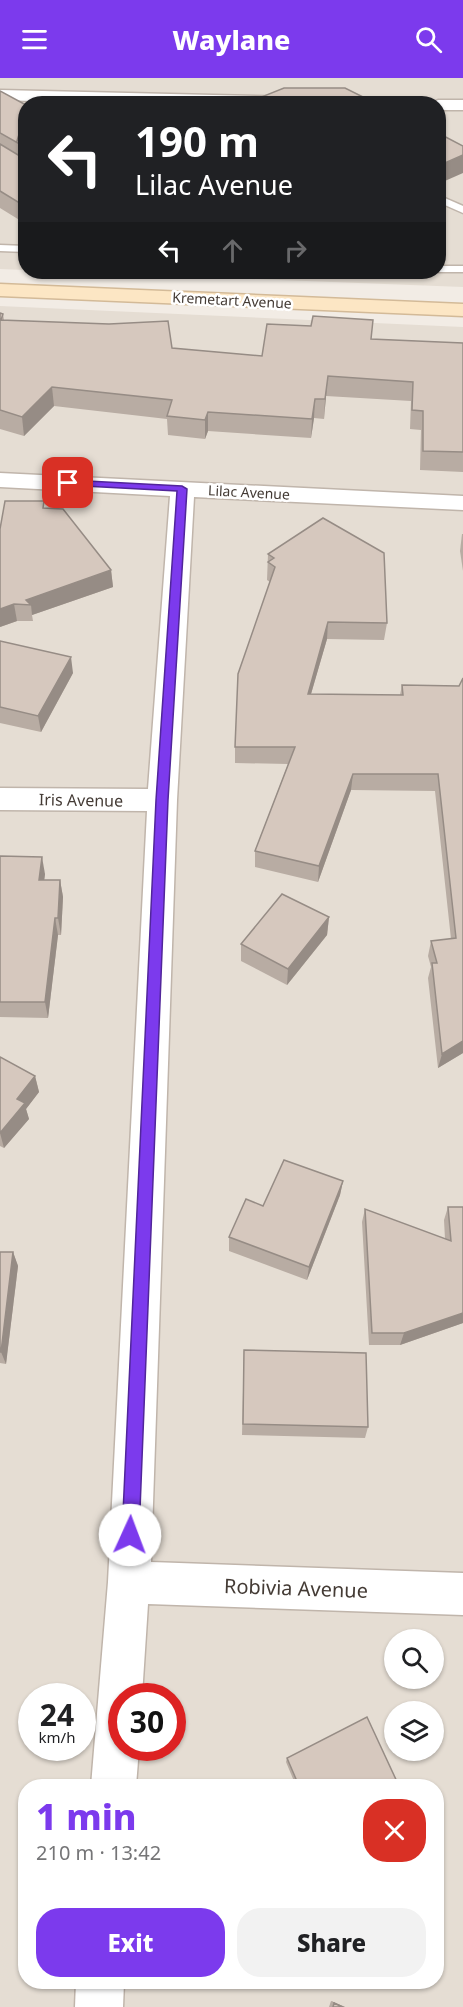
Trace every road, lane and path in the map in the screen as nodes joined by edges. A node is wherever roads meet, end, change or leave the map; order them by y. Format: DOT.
graph roads {
  1 [pos="0,95"];
  2 [pos="42,96"];
  3 [pos="446,105"];
  4 [pos="463,105"];
  5 [pos="446,202"];
  6 [pos="463,210"];
  7 [pos="1,247"];
  8 [pos="18,248"];
  9 [pos="446,269"];
  10 [pos="463,269"];
  11 [pos="0,290"];
  12 [pos="463,310"];
  13 [pos="0,480"];
  14 [pos="182,489"];
  15 [pos="463,503"];
  16 [pos="0,799"];
  17 [pos="162,800"];
  18 [pos="129,1582"];
  19 [pos="463,1594"];
  20 [pos="115,1779"];
  21 [pos="100,1989"];
  22 [pos="99,2007"];
  1 -- 2 [label="street"];
  3 -- 4 [label="street"];
  5 -- 6 [label="lane"];
  7 -- 8 [label="lane"];
  9 -- 10 [label="lane"];
  11 -- 12 [label="street, Kremetart Avenue"];
  13 -- 14 [label="street, Lilac Avenue"];
  14 -- 15 [label="street, Lilac Avenue"];
  14 -- 17 [label="street"];
  16 -- 17 [label="street, Iris Avenue"];
  17 -- 18 [label="street"];
  18 -- 19 [label="street, Robivia Avenue"];
  18 -- 20 [label="street"];
  21 -- 22 [label="street"];
}
